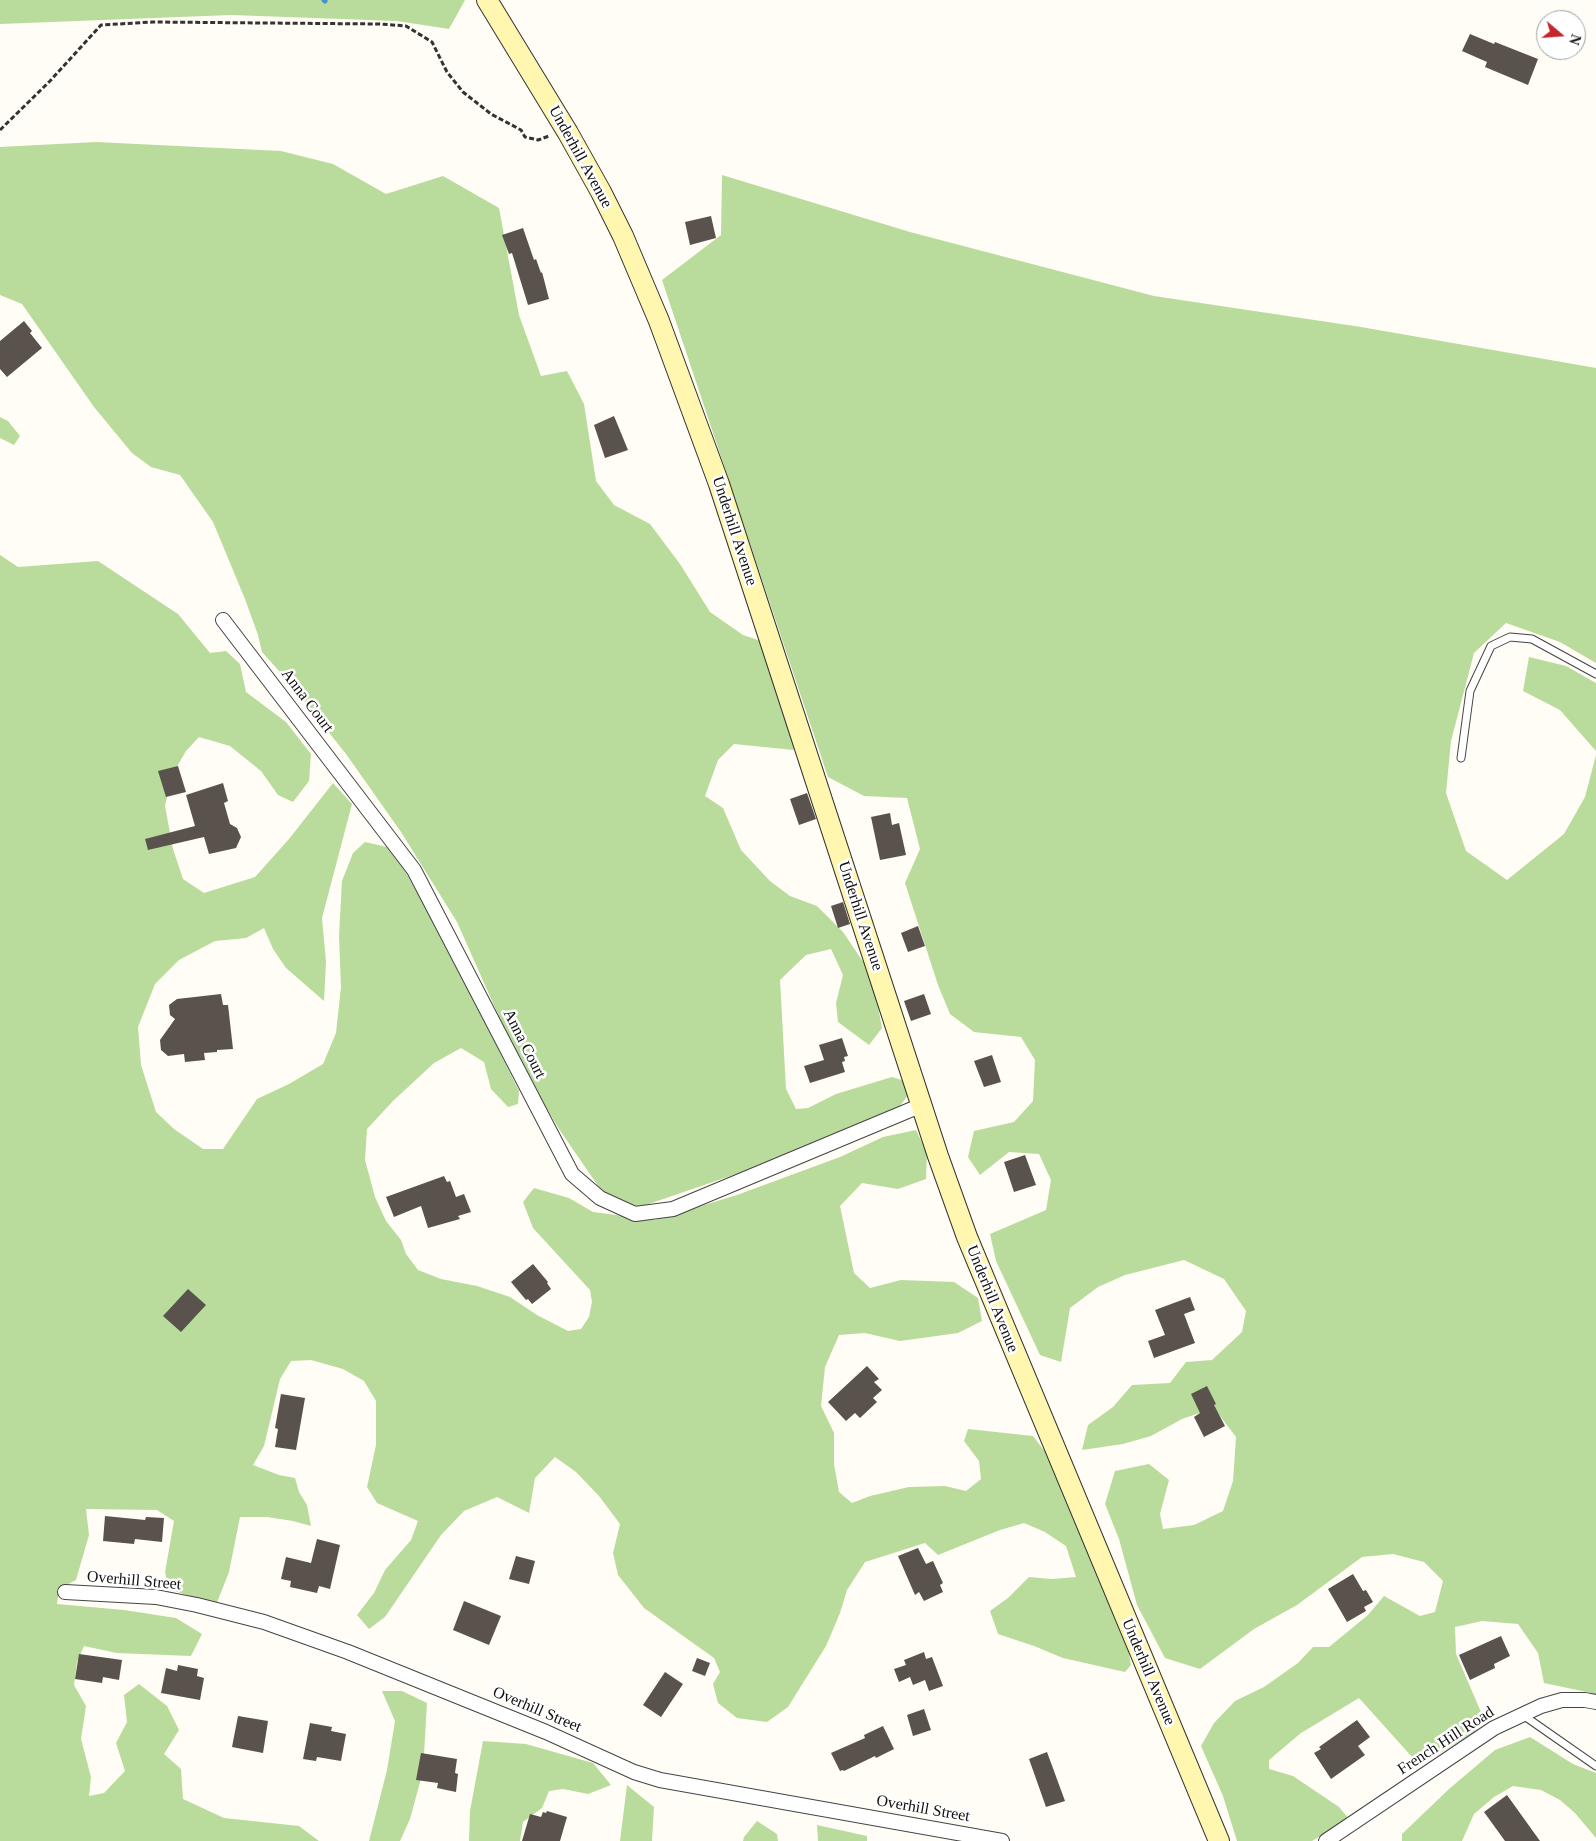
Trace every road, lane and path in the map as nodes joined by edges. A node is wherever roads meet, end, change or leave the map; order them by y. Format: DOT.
graph roads {
  1 [pos="486,0"];
  2 [pos="0,130"];
  3 [pos="566,130"];
  4 [pos="223,620"];
  5 [pos="1596,674"];
  6 [pos="1461,758"];
  7 [pos="922,1105"];
  8 [pos="65,1592"];
  9 [pos="1596,1702"];
  10 [pos="1522,1715"];
  11 [pos="1596,1766"];
  12 [pos="1002,1841"];
  13 [pos="1219,1841"];
  14 [pos="1326,1841"];
  1 -- 3 [label="main road, Underhill Avenue"];
  2 -- 3 [label="path"];
  3 -- 7 [label="main road, Underhill Avenue"];
  4 -- 7 [label="street, Anna Court"];
  5 -- 6 [label="lane"];
  7 -- 13 [label="main road, Underhill Avenue"];
  8 -- 12 [label="street, Overhill Street"];
  9 -- 10 [label="street, French Hill Road"];
  10 -- 11 [label="lane"];
  10 -- 14 [label="street, French Hill Road"];
}
